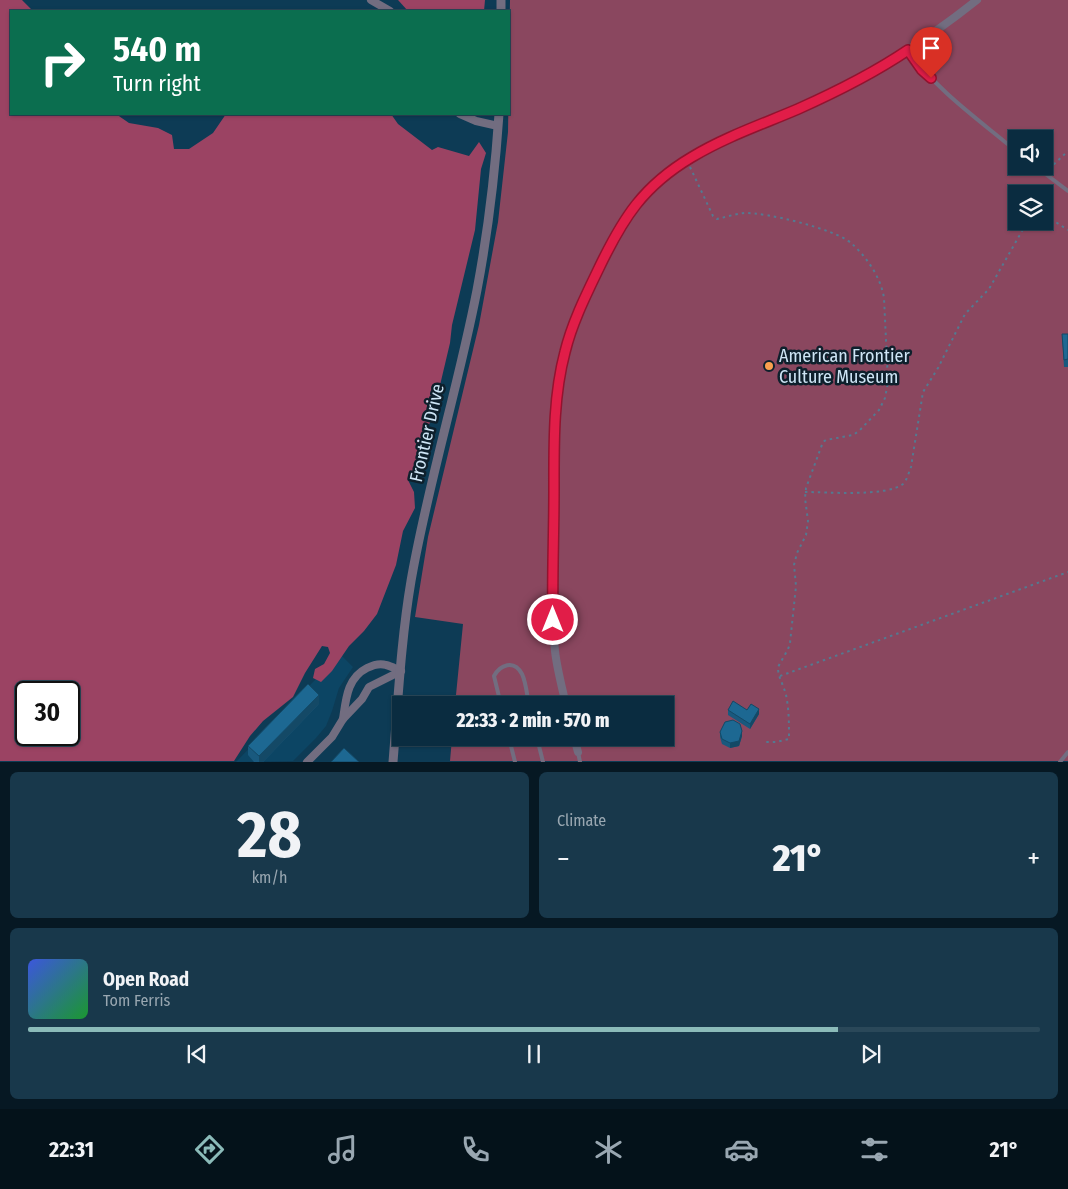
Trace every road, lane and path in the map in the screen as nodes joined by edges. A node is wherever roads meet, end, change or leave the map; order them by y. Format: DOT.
graph roads {
  1 [pos="371,0"];
  2 [pos="977,0"];
  3 [pos="388,10"];
  4 [pos="908,50"];
  5 [pos="462,115"];
  6 [pos="498,115"];
  7 [pos="498,126"];
  8 [pos="1008,144"];
  9 [pos="1068,151"];
  10 [pos="686,160"];
  11 [pos="1053,164"];
  12 [pos="1046,175"];
  13 [pos="1068,191"];
  14 [pos="1053,221"];
  15 [pos="1023,230"];
  16 [pos="1068,230"];
  17 [pos="806,492"];
  18 [pos="1068,572"];
  19 [pos="401,671"];
  20 [pos="780,676"];
  21 [pos="499,696"];
  22 [pos="527,696"];
  23 [pos="564,696"];
  24 [pos="343,719"];
  25 [pos="765,742"];
  26 [pos="511,746"];
  27 [pos="539,746"];
  28 [pos="576,746"];
  29 [pos="578,752"];
  30 [pos="1068,752"];
  31 [pos="308,762"];
  32 [pos="393,762"];
  33 [pos="515,762"];
  34 [pos="543,762"];
  35 [pos="580,762"];
  36 [pos="1060,762"];
  1 -- 3 [label="street"];
  2 -- 4 [label="street"];
  4 -- 8 [label="lane"];
  4 -- 10 [label="street"];
  5 -- 7 [label="street"];
  6 -- 7 [label="street, Frontier Drive"];
  7 -- 19 [label="street, Frontier Drive"];
  9 -- 11 [label="path"];
  10 -- 17 [label="path"];
  10 -- 23 [label="street"];
  12 -- 13 [label="lane"];
  14 -- 16 [label="path"];
  15 -- 17 [label="path"];
  17 -- 20 [label="path"];
  18 -- 20 [label="path"];
  19 -- 24 [label="street"];
  19 -- 24 [label="street"];
  19 -- 32 [label="street, Frontier Drive"];
  20 -- 25 [label="path"];
  21 -- 22 [label="lane"];
  24 -- 31 [label="street"];
  26 -- 33 [label="lane"];
  27 -- 34 [label="lane"];
  28 -- 29 [label="street"];
  29 -- 35 [label="lane"];
  30 -- 36 [label="lane"];
}
